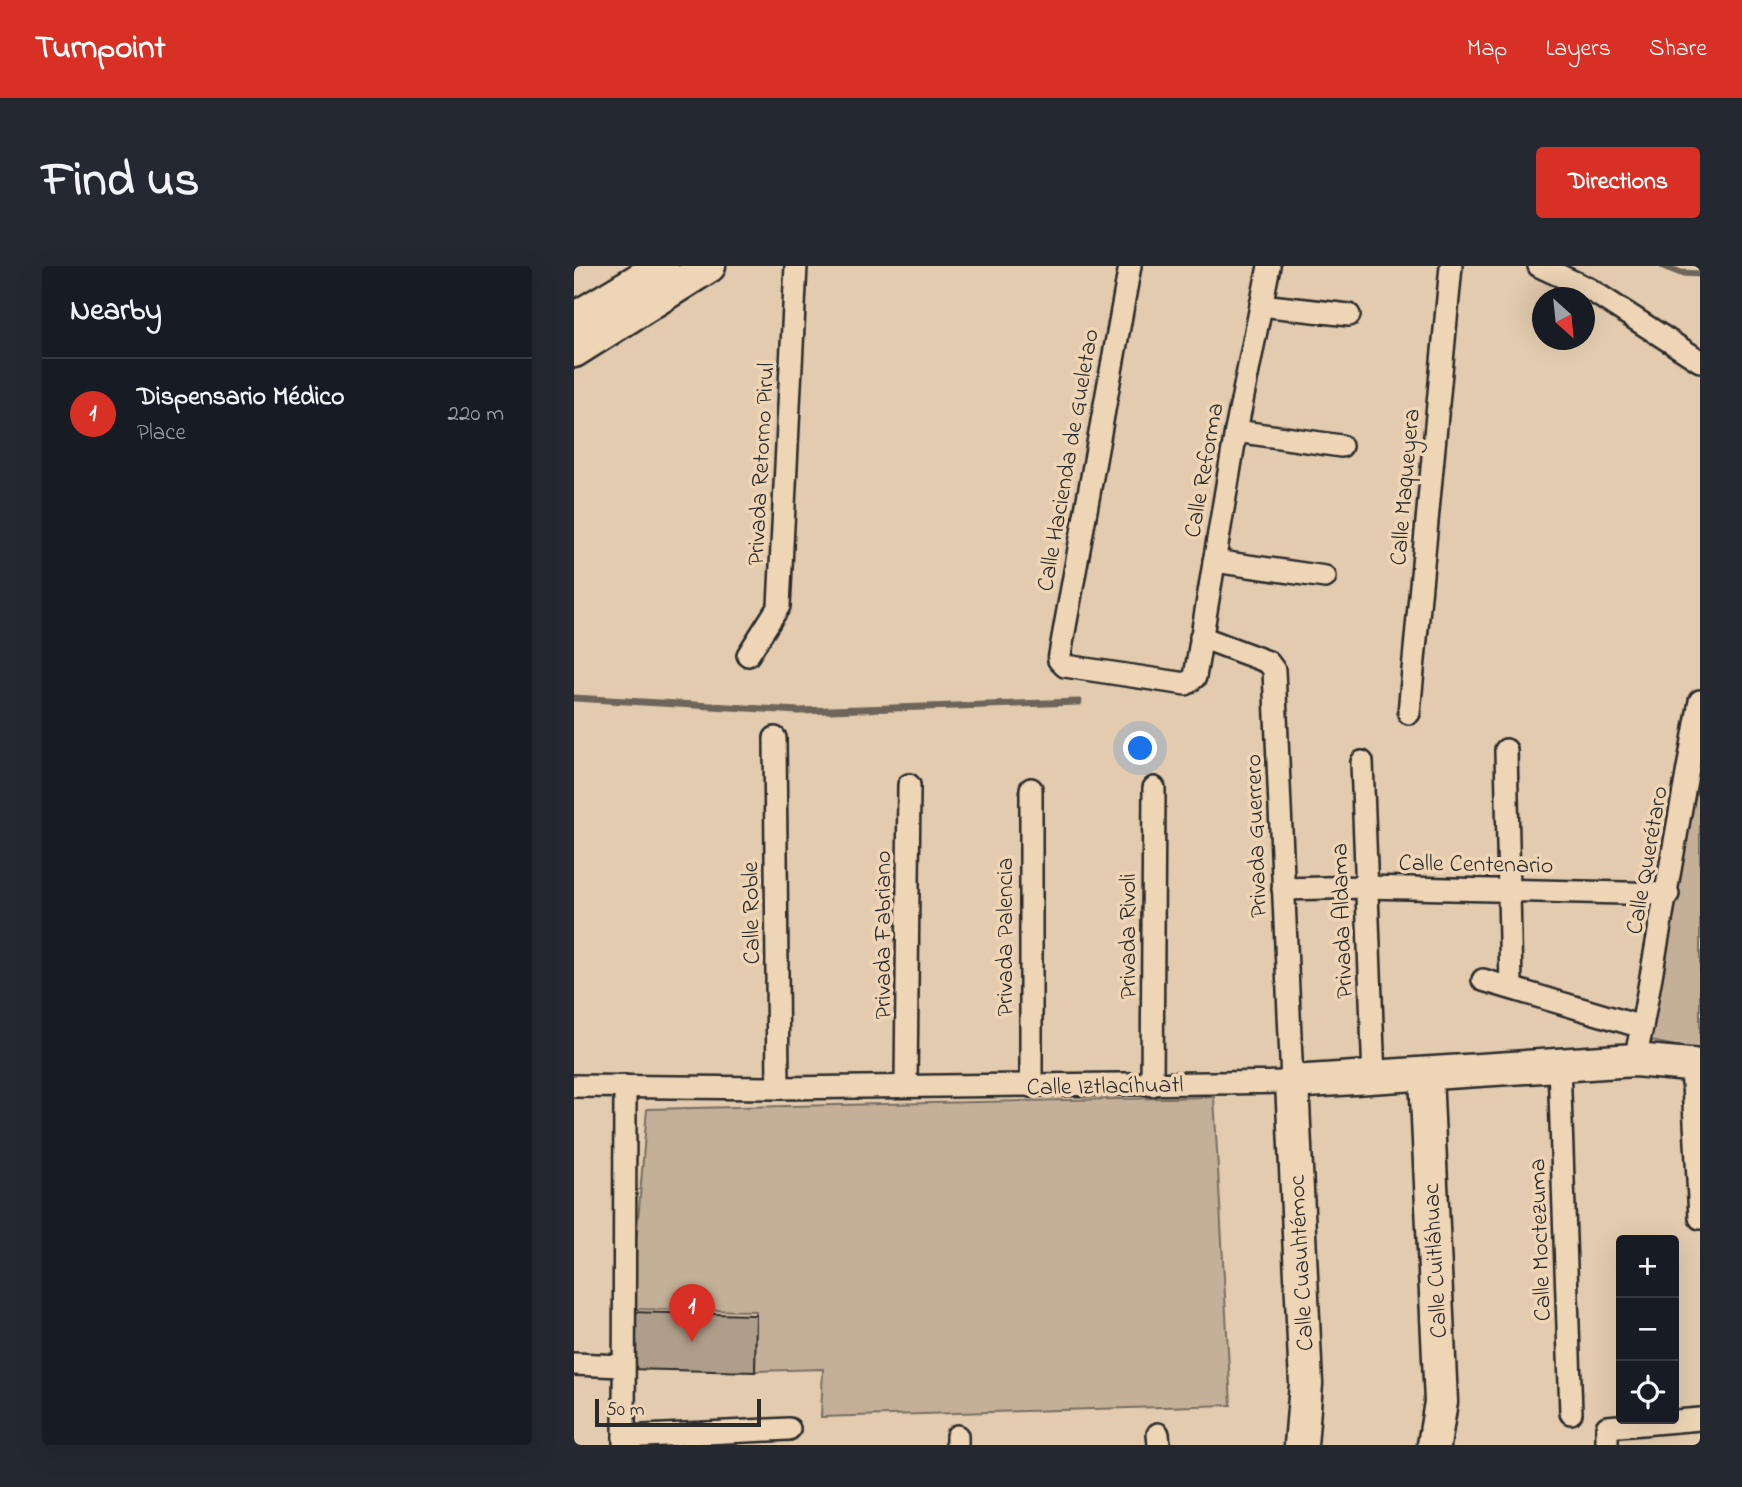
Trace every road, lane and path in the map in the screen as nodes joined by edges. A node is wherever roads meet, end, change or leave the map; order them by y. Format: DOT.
graph roads {
  1 [pos="796,266"];
  2 [pos="1130,266"];
  3 [pos="1269,266"];
  4 [pos="1451,266"];
  5 [pos="1539,266"];
  6 [pos="684,270"];
  7 [pos="1261,305"];
  8 [pos="1349,315"];
  9 [pos="574,319"];
  10 [pos="574,351"];
  11 [pos="1700,361"];
  12 [pos="1236,431"];
  13 [pos="1341,446"];
  14 [pos="1214,561"];
  15 [pos="1325,577"];
  16 [pos="1201,637"];
  17 [pos="748,655"];
  18 [pos="1192,682"];
  19 [pos="1700,701"];
  20 [pos="1409,713"];
  21 [pos="775,738"];
  22 [pos="1506,750"];
  23 [pos="1362,762"];
  24 [pos="909,785"];
  25 [pos="1154,788"];
  26 [pos="1031,789"];
  27 [pos="1366,887"];
  28 [pos="1283,890"];
  29 [pos="1510,891"];
  30 [pos="1668,894"];
  31 [pos="1483,980"];
  32 [pos="1511,986"];
  33 [pos="1642,1027"];
  34 [pos="1635,1060"];
  35 [pos="1559,1064"];
  36 [pos="1696,1066"];
  37 [pos="1426,1075"];
  38 [pos="1374,1078"];
  39 [pos="1292,1082"];
  40 [pos="1152,1084"];
  41 [pos="906,1085"];
  42 [pos="625,1086"];
  43 [pos="1031,1086"];
  44 [pos="574,1087"];
  45 [pos="778,1088"];
  46 [pos="1700,1218"];
  47 [pos="574,1364"];
  48 [pos="622,1366"];
  49 [pos="1571,1413"];
  50 [pos="1700,1419"];
  51 [pos="789,1429"];
  52 [pos="1607,1436"];
  53 [pos="624,1441"];
  54 [pos="1301,1445"];
  55 [pos="1434,1445"];
  1 -- 17 [label="street, Privada Retorno Pirul"];
  2 -- 18 [label="street, Calle Hacienda de Gueletao"];
  3 -- 7 [label="street, Calle Reforma"];
  4 -- 20 [label="street, Calle Maqueyera"];
  5 -- 11 [label="street"];
  6 -- 9 [label="street"];
  6 -- 10 [label="street"];
  7 -- 8 [label="street"];
  7 -- 12 [label="street, Calle Reforma"];
  12 -- 13 [label="street"];
  12 -- 14 [label="street, Calle Reforma"];
  14 -- 15 [label="street"];
  14 -- 16 [label="street, Calle Reforma"];
  16 -- 18 [label="street, Calle Reforma"];
  16 -- 28 [label="street, Privada Guerrero"];
  19 -- 30 [label="street, Calle Querétaro"];
  21 -- 45 [label="street, Calle Roble"];
  22 -- 29 [label="street"];
  23 -- 27 [label="street, Privada Aldama"];
  24 -- 41 [label="street, Privada Fabriano"];
  25 -- 40 [label="street, Privada Rivoli"];
  26 -- 43 [label="street, Privada Palencia"];
  27 -- 28 [label="street, Calle Centenario"];
  27 -- 29 [label="street, Calle Centenario"];
  27 -- 38 [label="street, Privada Aldama"];
  28 -- 39 [label="street, Privada Guerrero"];
  29 -- 30 [label="street, Calle Centenario"];
  29 -- 32 [label="street"];
  30 -- 33 [label="street, Calle Querétaro"];
  31 -- 32 [label="street"];
  32 -- 33 [label="street"];
  33 -- 34 [label="street, Calle Querétaro"];
  34 -- 35 [label="street, Calle Iztlacíhuatl"];
  34 -- 36 [label="street, Calle Iztlacíhuatl"];
  35 -- 37 [label="street, Calle Iztlacíhuatl"];
  35 -- 49 [label="street, Calle Moctezuma"];
  36 -- 46 [label="street"];
  37 -- 38 [label="street, Calle Iztlacíhuatl"];
  37 -- 55 [label="street, Calle Cuitláhuac"];
  38 -- 39 [label="street, Calle Iztlacíhuatl"];
  39 -- 40 [label="street, Calle Iztlacíhuatl"];
  39 -- 54 [label="street, Calle Cuauhtémoc"];
  40 -- 43 [label="street, Calle Iztlacíhuatl"];
  41 -- 43 [label="street, Calle Iztlacíhuatl"];
  41 -- 45 [label="street, Calle Iztlacíhuatl"];
  42 -- 44 [label="street, Calle Iztlacíhuatl"];
  42 -- 45 [label="street, Calle Iztlacíhuatl"];
  42 -- 48 [label="street"];
  47 -- 48 [label="street"];
  48 -- 53 [label="street"];
  50 -- 52 [label="street"];
  51 -- 53 [label="street"];
}
